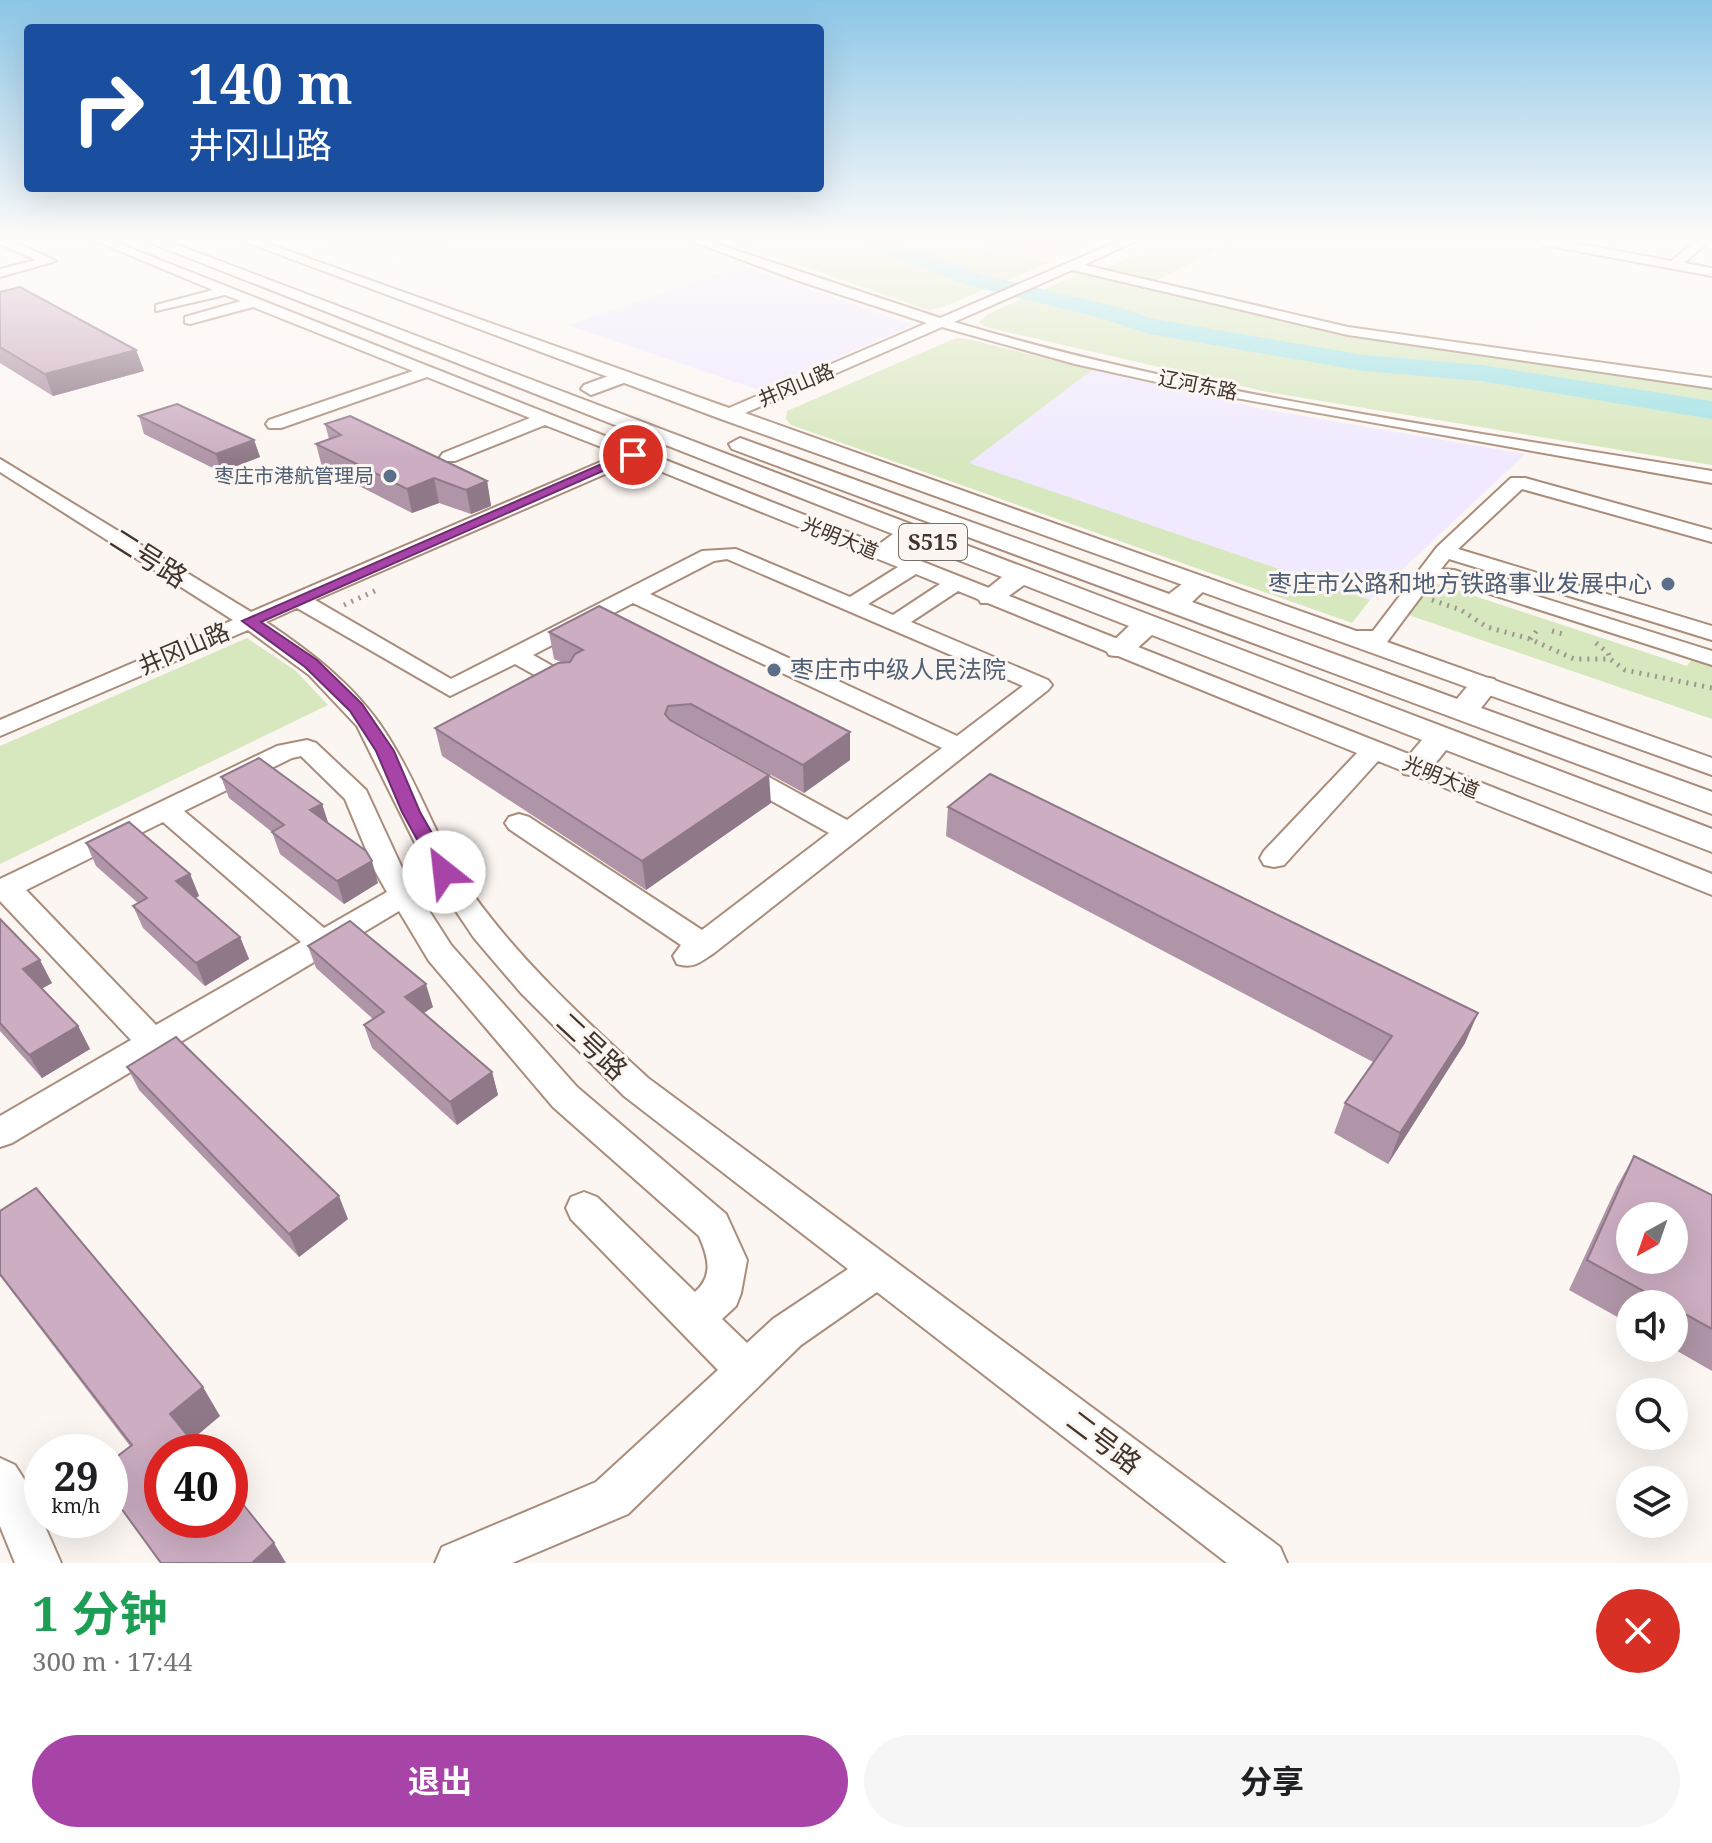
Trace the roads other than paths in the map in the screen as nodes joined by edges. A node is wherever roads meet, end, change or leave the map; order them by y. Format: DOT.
graph roads {
  1 [pos="205,314"];
  2 [pos="302,314"];
  3 [pos="332,314"];
  4 [pos="391,314"];
  5 [pos="449,314"];
  6 [pos="916,314"];
  7 [pos="959,314"];
  8 [pos="1275,314"];
  9 [pos="190,320"];
  10 [pos="940,322"];
  11 [pos="428,360"];
  12 [pos="622,377"];
  13 [pos="1712,383"];
  14 [pos="591,389"];
  15 [pos="563,399"];
  16 [pos="727,415"];
  17 [pos="536,416"];
  18 [pos="275,424"];
  19 [pos="780,434"];
  20 [pos="749,448"];
  21 [pos="633,455"];
  22 [pos="449,457"];
  23 [pos="721,461"];
  24 [pos="0,464"];
  25 [pos="686,476"];
  26 [pos="1712,477"];
  27 [pos="966,501"];
  28 [pos="938,518"];
  29 [pos="911,534"];
  30 [pos="1712,536"];
  31 [pos="1444,551"];
  32 [pos="879,553"];
  33 [pos="913,567"];
  34 [pos="1506,570"];
  35 [pos="1447,574"];
  36 [pos="1021,576"];
  37 [pos="1199,583"];
  38 [pos="955,584"];
  39 [pos="1491,588"];
  40 [pos="632,594"];
  41 [pos="990,597"];
  42 [pos="299,600"];
  43 [pos="852,605"];
  44 [pos="1172,605"];
  45 [pos="1670,620"];
  46 [pos="250,621"];
  47 [pos="895,623"];
  48 [pos="1148,625"];
  49 [pos="1712,633"];
  50 [pos="1352,638"];
  51 [pos="1656,640"];
  52 [pos="1119,649"];
  53 [pos="515,655"];
  54 [pos="1712,658"];
  55 [pos="564,682"];
  56 [pos="1484,685"];
  57 [pos="1463,712"];
  58 [pos="0,729"];
  59 [pos="1441,737"];
  60 [pos="960,747"];
  61 [pos="1374,750"];
  62 [pos="711,755"];
  63 [pos="1415,767"];
  64 [pos="1712,767"];
  65 [pos="1712,804"];
  66 [pos="165,809"];
  67 [pos="519,823"];
  68 [pos="850,833"];
  69 [pos="1712,841"];
  70 [pos="1274,858"];
  71 [pos="1712,885"];
  72 [pos="3,890"];
  73 [pos="404,895"];
  74 [pos="322,943"];
  75 [pos="153,1043"];
  76 [pos="0,1133"];
  77 [pos="584,1208"];
  78 [pos="877,1271"];
  79 [pos="694,1319"];
  80 [pos="745,1369"];
  81 [pos="0,1480"];
  82 [pos="38,1563"];
  83 [pos="459,1563"];
  84 [pos="1264,1563"];
  1 -- 9 [label="street"];
  2 -- 11 [label="street, 光明大道 / S515"];
  3 -- 11 [label="main road, 光明大道 / S515"];
  4 -- 14 [label="main road, S515"];
  5 -- 12 [label="street, S515"];
  6 -- 10 [label="street, 辽河东路"];
  7 -- 10 [label="street, 井冈山路"];
  8 -- 13 [label="street"];
  10 -- 16 [label="street, 井冈山路"];
  10 -- 26 [label="street, 辽河东路"];
  11 -- 15 [label="main road, 光明大道 / S515"];
  11 -- 17 [label="street, 光明大道 / S515"];
  11 -- 18 [label="street"];
  12 -- 14 [label="main road"];
  12 -- 16 [label="street, S515"];
  14 -- 20 [label="main road, S515"];
  15 -- 17 [label="main road"];
  15 -- 23 [label="main road, 光明大道 / S515"];
  16 -- 19 [label="street, S515"];
  17 -- 21 [label="street, 光明大道 / S515"];
  17 -- 22 [label="street"];
  19 -- 20 [label="main road"];
  19 -- 27 [label="street, S515"];
  20 -- 28 [label="main road, S515"];
  21 -- 25 [label="street, 光明大道 / S515"];
  21 -- 42 [label="street, 井冈山路"];
  23 -- 25 [label="main road"];
  23 -- 29 [label="main road, 光明大道 / S515"];
  24 -- 46 [label="street, 二号路"];
  25 -- 32 [label="street, 光明大道 / S515"];
  27 -- 28 [label="main road"];
  27 -- 37 [label="street, S515"];
  28 -- 44 [label="main road, S515"];
  29 -- 32 [label="main road"];
  29 -- 36 [label="main road, 光明大道 / S515"];
  30 -- 31 [label="street"];
  31 -- 34 [label="street"];
  31 -- 50 [label="street"];
  32 -- 33 [label="street, 光明大道 / S515"];
  33 -- 38 [label="street, 光明大道 / S515"];
  33 -- 43 [label="street"];
  34 -- 39 [label="street"];
  34 -- 45 [label="street"];
  35 -- 39 [label="street"];
  36 -- 41 [label="main road"];
  36 -- 48 [label="main road, 光明大道 / S515"];
  37 -- 44 [label="main road"];
  37 -- 50 [label="street, S515"];
  38 -- 41 [label="street, 光明大道 / S515"];
  38 -- 47 [label="street"];
  39 -- 51 [label="street"];
  40 -- 43 [label="street"];
  40 -- 53 [label="street"];
  40 -- 60 [label="street"];
  41 -- 52 [label="street, 光明大道 / S515"];
  42 -- 46 [label="street, 井冈山路"];
  42 -- 53 [label="street"];
  43 -- 47 [label="street"];
  44 -- 57 [label="main road, S515"];
  45 -- 49 [label="street"];
  45 -- 51 [label="street"];
  46 -- 58 [label="street, 井冈山路"];
  46 -- 78 [label="street, 二号路"];
  47 -- 60 [label="street"];
  48 -- 52 [label="main road"];
  48 -- 59 [label="main road, 光明大道 / S515"];
  50 -- 56 [label="street, S515"];
  51 -- 54 [label="street"];
  52 -- 61 [label="street, 光明大道 / S515"];
  53 -- 55 [label="street"];
  56 -- 57 [label="main road"];
  56 -- 64 [label="street, S515"];
  57 -- 65 [label="main road, S515"];
  59 -- 63 [label="main road"];
  59 -- 69 [label="main road, 光明大道 / S515"];
  60 -- 68 [label="street"];
  61 -- 63 [label="street, 光明大道 / S515"];
  61 -- 70 [label="street"];
  62 -- 68 [label="street"];
  63 -- 71 [label="street, 光明大道 / S515"];
  66 -- 72 [label="street"];
  66 -- 73 [label="street"];
  66 -- 74 [label="street"];
  67 -- 68 [label="street"];
  72 -- 75 [label="street"];
  73 -- 74 [label="street"];
  73 -- 79 [label="street"];
  74 -- 75 [label="street"];
  75 -- 76 [label="street"];
  77 -- 79 [label="street"];
  78 -- 80 [label="street"];
  78 -- 84 [label="street, 二号路"];
  79 -- 80 [label="street"];
  80 -- 83 [label="street"];
  81 -- 82 [label="street"];
}
